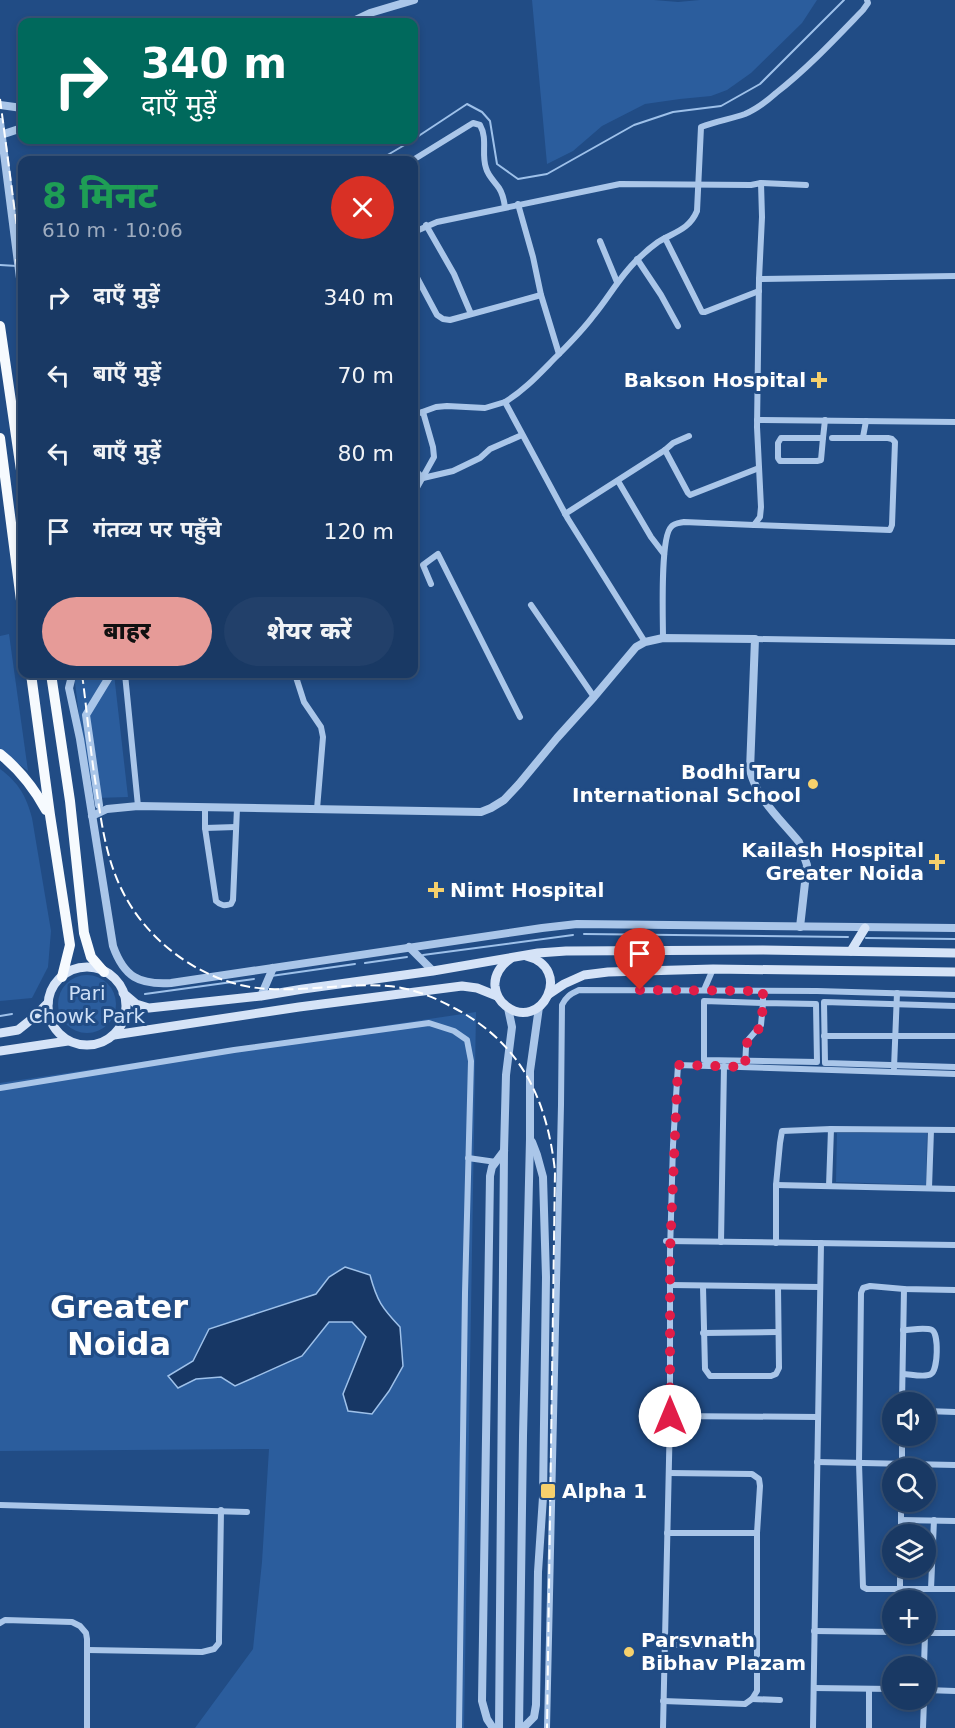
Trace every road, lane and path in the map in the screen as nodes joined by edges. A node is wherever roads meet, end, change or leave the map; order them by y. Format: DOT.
graph roads {
  1 [pos="414,0"];
  2 [pos="867,0"];
  3 [pos="359,18"];
  4 [pos="0,105"];
  5 [pos="18,107"];
  6 [pos="0,122"];
  7 [pos="18,129"];
  8 [pos="2,135"];
  9 [pos="418,157"];
  10 [pos="761,183"];
  11 [pos="699,184"];
  12 [pos="806,185"];
  13 [pos="518,204"];
  14 [pos="506,207"];
  15 [pos="426,225"];
  16 [pos="418,230"];
  17 [pos="665,238"];
  18 [pos="600,241"];
  19 [pos="637,259"];
  20 [pos="18,261"];
  21 [pos="955,276"];
  22 [pos="418,279"];
  23 [pos="759,279"];
  24 [pos="618,282"];
  25 [pos="759,291"];
  26 [pos="541,295"];
  27 [pos="471,314"];
  28 [pos="0,326"];
  29 [pos="678,326"];
  30 [pos="559,354"];
  31 [pos="505,402"];
  32 [pos="423,412"];
  33 [pos="418,414"];
  34 [pos="757,420"];
  35 [pos="825,420"];
  36 [pos="866,421"];
  37 [pos="955,422"];
  38 [pos="522,435"];
  39 [pos="689,436"];
  40 [pos="863,437"];
  41 [pos="0,438"];
  42 [pos="824,438"];
  43 [pos="832,438"];
  44 [pos="18,450"];
  45 [pos="665,450"];
  46 [pos="759,468"];
  47 [pos="418,473"];
  48 [pos="423,478"];
  49 [pos="618,480"];
  50 [pos="418,487"];
  51 [pos="565,514"];
  52 [pos="754,525"];
  53 [pos="664,554"];
  54 [pos="18,577"];
  55 [pos="431,584"];
  56 [pos="531,605"];
  57 [pos="663,638"];
  58 [pos="755,639"];
  59 [pos="645,642"];
  60 [pos="955,642"];
  61 [pos="32,678"];
  62 [pos="52,678"];
  63 [pos="71,678"];
  64 [pos="109,678"];
  65 [pos="125,678"];
  66 [pos="296,678"];
  67 [pos="69,688"];
  68 [pos="594,697"];
  69 [pos="55,699"];
  70 [pos="520,717"];
  71 [pos="0,754"];
  72 [pos="90,801"];
  73 [pos="138,806"];
  74 [pos="103,807"];
  75 [pos="206,807"];
  76 [pos="237,808"];
  77 [pos="317,809"];
  78 [pos="50,815"];
  79 [pos="92,816"];
  80 [pos="236,827"];
  81 [pos="205,828"];
  82 [pos="800,927"];
  83 [pos="865,928"];
  84 [pos="955,928"];
  85 [pos="409,947"];
  86 [pos="851,951"];
  87 [pos="955,953"];
  88 [pos="526,956"];
  89 [pos="512,958"];
  90 [pos="273,968"];
  91 [pos="713,969"];
  92 [pos="432,971"];
  93 [pos="104,972"];
  94 [pos="955,972"];
  95 [pos="62,977"];
  96 [pos="705,990"];
  97 [pos="763,991"];
  98 [pos="123,993"];
  99 [pos="897,993"];
  100 [pos="549,994"];
  101 [pos="955,995"];
  102 [pos="261,996"];
  103 [pos="497,996"];
  104 [pos="48,1003"];
  105 [pos="763,1003"];
  106 [pos="896,1004"];
  107 [pos="955,1006"];
  108 [pos="539,1007"];
  109 [pos="508,1008"];
  110 [pos="0,1032"];
  111 [pos="114,1035"];
  112 [pos="824,1036"];
  113 [pos="895,1036"];
  114 [pos="955,1036"];
  115 [pos="68,1041"];
  116 [pos="0,1051"];
  117 [pos="745,1064"];
  118 [pos="724,1066"];
  119 [pos="955,1067"];
  120 [pos="894,1069"];
  121 [pos="955,1074"];
  122 [pos="0,1088"];
  123 [pos="831,1129"];
  124 [pos="932,1130"];
  125 [pos="955,1130"];
  126 [pos="530,1139"];
  127 [pos="504,1151"];
  128 [pos="468,1158"];
  129 [pos="496,1162"];
  130 [pos="776,1185"];
  131 [pos="829,1186"];
  132 [pos="929,1188"];
  133 [pos="955,1189"];
  134 [pos="668,1242"];
  135 [pos="721,1242"];
  136 [pos="776,1242"];
  137 [pos="821,1243"];
  138 [pos="955,1245"];
  139 [pos="670,1285"];
  140 [pos="703,1287"];
  141 [pos="778,1287"];
  142 [pos="820,1287"];
  143 [pos="904,1289"];
  144 [pos="955,1290"];
  145 [pos="903,1330"];
  146 [pos="778,1332"];
  147 [pos="703,1333"];
  148 [pos="903,1374"];
  149 [pos="903,1392"];
  150 [pos="936,1411"];
  151 [pos="955,1412"];
  152 [pos="670,1416"];
  153 [pos="818,1417"];
  154 [pos="817,1462"];
  155 [pos="859,1463"];
  156 [pos="882,1465"];
  157 [pos="936,1465"];
  158 [pos="955,1465"];
  159 [pos="669,1473"];
  160 [pos="0,1505"];
  161 [pos="221,1510"];
  162 [pos="247,1512"];
  163 [pos="901,1512"];
  164 [pos="901,1520"];
  165 [pos="934,1520"];
  166 [pos="955,1521"];
  167 [pos="901,1524"];
  168 [pos="667,1533"];
  169 [pos="757,1533"];
  170 [pos="900,1578"];
  171 [pos="900,1588"];
  172 [pos="931,1589"];
  173 [pos="955,1589"];
  174 [pos="0,1623"];
  175 [pos="814,1631"];
  176 [pos="882,1632"];
  177 [pos="936,1633"];
  178 [pos="955,1633"];
  179 [pos="665,1645"];
  180 [pos="757,1645"];
  181 [pos="88,1650"];
  182 [pos="814,1688"];
  183 [pos="869,1689"];
  184 [pos="882,1689"];
  185 [pos="936,1690"];
  186 [pos="955,1691"];
  187 [pos="752,1699"];
  188 [pos="663,1701"];
  189 [pos="780,1701"];
  190 [pos="924,1710"];
  191 [pos="87,1728"];
  192 [pos="459,1728"];
  193 [pos="493,1728"];
  194 [pos="500,1728"];
  195 [pos="521,1728"];
  196 [pos="547,1728"];
  197 [pos="663,1728"];
  198 [pos="813,1728"];
  199 [pos="869,1728"];
  200 [pos="923,1728"];
  1 -- 3 [label="street"];
  2 -- 11 [label="street"];
  4 -- 5 [label="street"];
  6 -- 8 [label="street"];
  7 -- 8 [label="street"];
  8 -- 20 [label="street"];
  9 -- 14 [label="street"];
  10 -- 11 [label="street"];
  10 -- 12 [label="street"];
  10 -- 23 [label="street"];
  11 -- 13 [label="street"];
  11 -- 17 [label="street"];
  13 -- 14 [label="street"];
  13 -- 26 [label="street"];
  14 -- 15 [label="street"];
  15 -- 16 [label="street"];
  15 -- 27 [label="street"];
  17 -- 19 [label="street"];
  17 -- 25 [label="street"];
  18 -- 24 [label="street"];
  19 -- 24 [label="street"];
  19 -- 29 [label="street"];
  21 -- 23 [label="street"];
  22 -- 27 [label="street"];
  23 -- 25 [label="street"];
  24 -- 30 [label="street"];
  25 -- 34 [label="street"];
  26 -- 27 [label="street"];
  26 -- 30 [label="street"];
  28 -- 44 [label="highway"];
  30 -- 31 [label="street"];
  31 -- 32 [label="street"];
  31 -- 38 [label="street"];
  32 -- 33 [label="street"];
  32 -- 48 [label="street"];
  34 -- 35 [label="street"];
  34 -- 46 [label="street"];
  35 -- 36 [label="street"];
  35 -- 42 [label="street"];
  36 -- 37 [label="street"];
  36 -- 40 [label="street"];
  38 -- 48 [label="street"];
  38 -- 51 [label="street"];
  39 -- 45 [label="street"];
  40 -- 43 [label="street"];
  40 -- 52 [label="street"];
  41 -- 54 [label="highway"];
  42 -- 42 [label="street"];
  45 -- 46 [label="street"];
  45 -- 49 [label="street"];
  46 -- 52 [label="street"];
  47 -- 48 [label="street"];
  48 -- 50 [label="street"];
  49 -- 51 [label="street"];
  49 -- 53 [label="street"];
  51 -- 59 [label="street"];
  52 -- 53 [label="street"];
  53 -- 57 [label="street"];
  55 -- 70 [label="street"];
  56 -- 68 [label="street"];
  57 -- 58 [label="street"];
  57 -- 59 [label="street"];
  58 -- 60 [label="street"];
  58 -- 82 [label="street"];
  59 -- 68 [label="street"];
  61 -- 78 [label="highway"];
  62 -- 69 [label="highway"];
  63 -- 67 [label="street"];
  64 -- 74 [label="street"];
  65 -- 73 [label="street"];
  66 -- 77 [label="street"];
  67 -- 69 [label="street"];
  67 -- 72 [label="street"];
  68 -- 77 [label="street"];
  69 -- 93 [label="highway"];
  71 -- 78 [label="highway"];
  72 -- 74 [label="street"];
  72 -- 79 [label="street"];
  73 -- 74 [label="street"];
  73 -- 75 [label="street"];
  74 -- 79 [label="street"];
  75 -- 76 [label="street"];
  75 -- 81 [label="street"];
  76 -- 77 [label="street"];
  76 -- 80 [label="street"];
  78 -- 95 [label="highway"];
  79 -- 90 [label="street"];
  80 -- 81 [label="street"];
  80 -- 81 [label="street"];
  82 -- 83 [label="street"];
  82 -- 85 [label="street"];
  83 -- 84 [label="street"];
  83 -- 86 [label="main road"];
  85 -- 90 [label="street"];
  85 -- 92 [label="street"];
  86 -- 87 [label="main road"];
  86 -- 88 [label="main road"];
  88 -- 89 [label="main road"];
  88 -- 100 [label="main road"];
  89 -- 92 [label="main road"];
  89 -- 103 [label="main road"];
  90 -- 102 [label="street"];
  91 -- 94 [label="main road"];
  91 -- 96 [label="street"];
  91 -- 100 [label="main road"];
  92 -- 102 [label="main road"];
  93 -- 95 [label="main road"];
  93 -- 98 [label="main road"];
  95 -- 104 [label="main road"];
  96 -- 97 [label="street"];
  96 -- 196 [label="street"];
  97 -- 99 [label="street"];
  97 -- 105 [label="street"];
  98 -- 102 [label="main road"];
  98 -- 111 [label="main road"];
  99 -- 101 [label="street"];
  99 -- 106 [label="street"];
  100 -- 108 [label="main road"];
  103 -- 109 [label="main road"];
  103 -- 111 [label="main road"];
  104 -- 110 [label="main road"];
  104 -- 115 [label="main road"];
  105 -- 117 [label="street"];
  105 -- 117 [label="street"];
  105 -- 117 [label="street"];
  106 -- 107 [label="street"];
  106 -- 112 [label="street"];
  106 -- 113 [label="street"];
  108 -- 109 [label="main road"];
  108 -- 126 [label="street"];
  109 -- 127 [label="street"];
  111 -- 115 [label="main road"];
  112 -- 113 [label="street"];
  112 -- 120 [label="street"];
  113 -- 114 [label="street"];
  113 -- 120 [label="street"];
  115 -- 116 [label="main road"];
  117 -- 118 [label="street"];
  117 -- 120 [label="street"];
  118 -- 134 [label="street"];
  118 -- 135 [label="street"];
  119 -- 120 [label="street"];
  120 -- 121 [label="street"];
  122 -- 128 [label="street"];
  123 -- 124 [label="street"];
  123 -- 130 [label="street"];
  123 -- 131 [label="street"];
  124 -- 125 [label="street"];
  124 -- 132 [label="street"];
  126 -- 195 [label="street"];
  126 -- 195 [label="street"];
  127 -- 129 [label="street"];
  127 -- 194 [label="street"];
  128 -- 129 [label="street"];
  128 -- 192 [label="street"];
  129 -- 193 [label="street"];
  130 -- 131 [label="street"];
  130 -- 136 [label="street"];
  131 -- 132 [label="street"];
  132 -- 133 [label="street"];
  134 -- 135 [label="street"];
  134 -- 139 [label="street"];
  135 -- 136 [label="street"];
  136 -- 137 [label="street"];
  137 -- 138 [label="street"];
  137 -- 142 [label="street"];
  139 -- 140 [label="street"];
  139 -- 152 [label="street"];
  140 -- 141 [label="street"];
  140 -- 147 [label="street"];
  141 -- 142 [label="street"];
  141 -- 146 [label="street"];
  142 -- 153 [label="street"];
  143 -- 144 [label="street"];
  143 -- 145 [label="street"];
  143 -- 155 [label="street"];
  145 -- 148 [label="street"];
  145 -- 148 [label="street"];
  146 -- 147 [label="street"];
  146 -- 147 [label="street"];
  148 -- 149 [label="street"];
  150 -- 151 [label="street"];
  152 -- 153 [label="street"];
  152 -- 159 [label="street"];
  153 -- 154 [label="street"];
  154 -- 155 [label="street"];
  154 -- 175 [label="street"];
  155 -- 156 [label="street"];
  155 -- 171 [label="street"];
  157 -- 158 [label="street"];
  159 -- 168 [label="street"];
  159 -- 169 [label="street"];
  160 -- 161 [label="street"];
  161 -- 162 [label="street"];
  161 -- 181 [label="street"];
  163 -- 164 [label="street"];
  164 -- 165 [label="street"];
  164 -- 167 [label="street"];
  165 -- 166 [label="street"];
  165 -- 172 [label="street"];
  168 -- 169 [label="street"];
  168 -- 179 [label="street"];
  169 -- 180 [label="street"];
  170 -- 171 [label="street"];
  171 -- 172 [label="street"];
  172 -- 173 [label="street"];
  174 -- 181 [label="street"];
  175 -- 176 [label="street"];
  175 -- 182 [label="street"];
  177 -- 178 [label="street"];
  179 -- 180 [label="street"];
  179 -- 188 [label="street"];
  180 -- 187 [label="street"];
  181 -- 191 [label="street"];
  182 -- 183 [label="street"];
  182 -- 198 [label="street"];
  183 -- 184 [label="street"];
  183 -- 199 [label="street"];
  185 -- 186 [label="street"];
  187 -- 188 [label="street"];
  187 -- 189 [label="street"];
  188 -- 197 [label="street"];
  190 -- 200 [label="street"];
}
